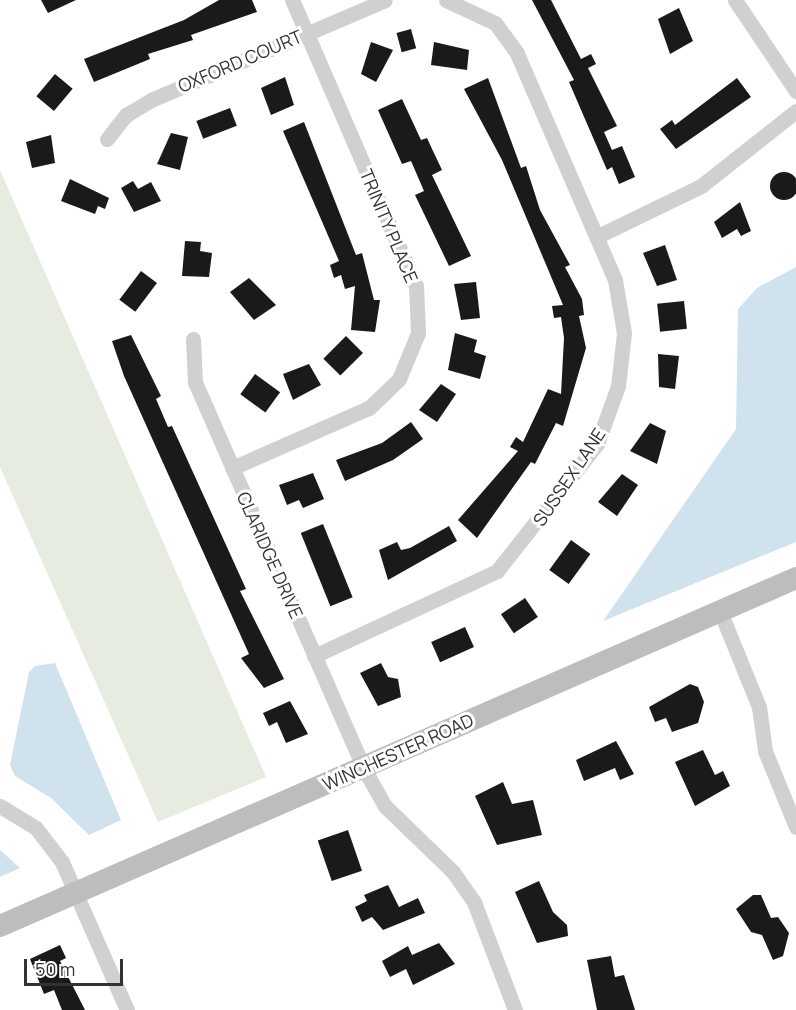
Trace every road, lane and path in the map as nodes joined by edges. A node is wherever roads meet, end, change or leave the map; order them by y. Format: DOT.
graph roads {
  1 [pos="292,0"];
  2 [pos="385,0"];
  3 [pos="735,0"];
  4 [pos="456,1"];
  5 [pos="306,33"];
  6 [pos="796,91"];
  7 [pos="796,111"];
  8 [pos="107,139"];
  9 [pos="598,236"];
  10 [pos="193,339"];
  11 [pos="232,468"];
  12 [pos="796,578"];
  13 [pos="720,611"];
  14 [pos="314,656"];
  15 [pos="363,767"];
  16 [pos="0,806"];
  17 [pos="796,828"];
  18 [pos="78,893"];
  19 [pos="0,927"];
  20 [pos="127,1010"];
  21 [pos="515,1010"];
  1 -- 5 [label="street, TRINITY PLACE"];
  2 -- 5 [label="street, OXFORD COURT"];
  3 -- 6 [label="street"];
  4 -- 9 [label="street, SUSSEX LANE"];
  5 -- 8 [label="street, OXFORD COURT"];
  5 -- 11 [label="street, TRINITY PLACE"];
  7 -- 9 [label="street"];
  9 -- 14 [label="street, SUSSEX LANE"];
  10 -- 11 [label="street, CLARIDGE DRIVE"];
  11 -- 14 [label="street, CLARIDGE DRIVE"];
  12 -- 13 [label="main road, WINCHESTER ROAD"];
  13 -- 15 [label="main road, WINCHESTER ROAD"];
  13 -- 17 [label="street"];
  14 -- 15 [label="street, CLARIDGE DRIVE"];
  15 -- 18 [label="main road, WINCHESTER ROAD"];
  15 -- 21 [label="street, CLARIDGE DRIVE"];
  16 -- 18 [label="street"];
  18 -- 19 [label="main road, WINCHESTER ROAD"];
  18 -- 20 [label="street"];
}
